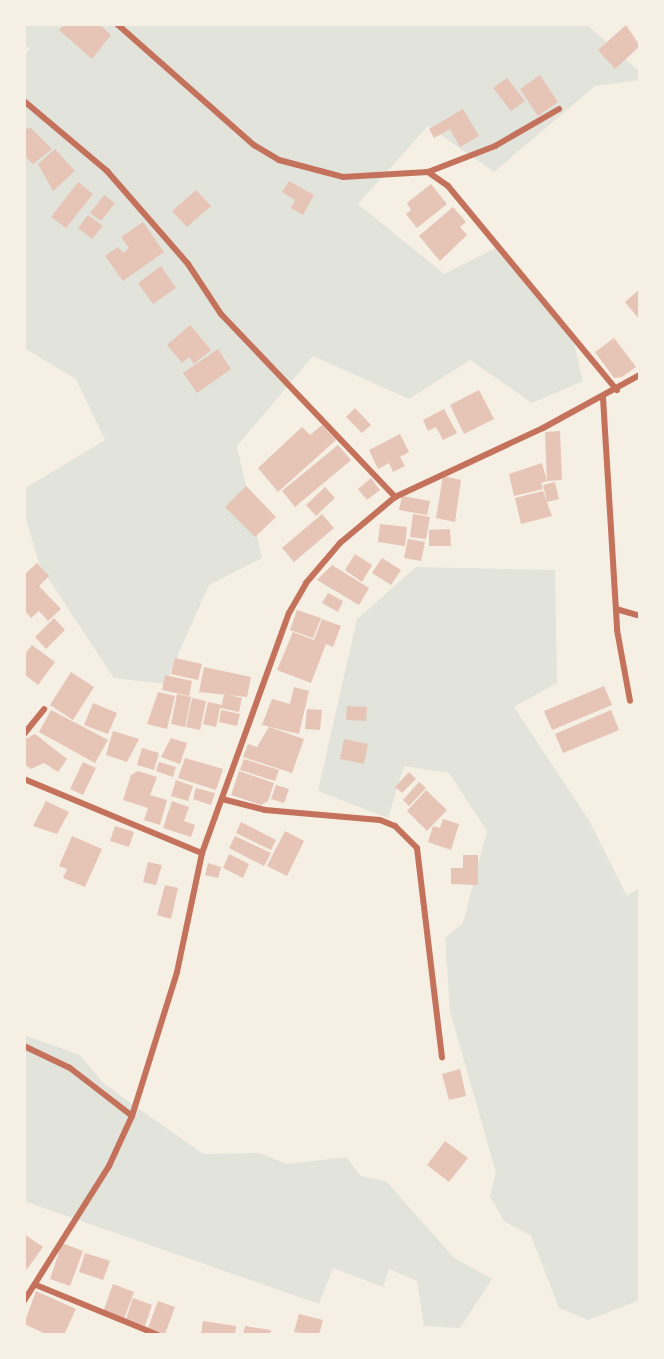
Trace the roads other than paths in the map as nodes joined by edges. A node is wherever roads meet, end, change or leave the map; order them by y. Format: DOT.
graph roads {
  1 [pos="117,24"];
  2 [pos="24,101"];
  3 [pos="559,109"];
  4 [pos="428,172"];
  5 [pos="640,375"];
  6 [pos="617,390"];
  7 [pos="603,398"];
  8 [pos="395,497"];
  9 [pos="616,609"];
  10 [pos="640,616"];
  11 [pos="630,701"];
  12 [pos="44,709"];
  13 [pos="24,734"];
  14 [pos="24,779"];
  15 [pos="222,799"];
  16 [pos="202,853"];
  17 [pos="24,1046"];
  18 [pos="442,1058"];
  19 [pos="132,1116"];
  20 [pos="36,1285"];
  21 [pos="24,1301"];
  22 [pos="158,1335"];
  1 -- 4 [label="street"];
  2 -- 8 [label="street"];
  3 -- 4 [label="street"];
  4 -- 6 [label="street"];
  5 -- 6 [label="street"];
  6 -- 7 [label="street"];
  7 -- 8 [label="street"];
  7 -- 9 [label="street"];
  8 -- 15 [label="street"];
  9 -- 10 [label="street"];
  9 -- 11 [label="street"];
  12 -- 13 [label="street"];
  14 -- 16 [label="street"];
  15 -- 16 [label="street"];
  15 -- 18 [label="street"];
  16 -- 19 [label="street"];
  17 -- 19 [label="street"];
  19 -- 20 [label="street"];
  20 -- 21 [label="street"];
  20 -- 22 [label="street"];
}
